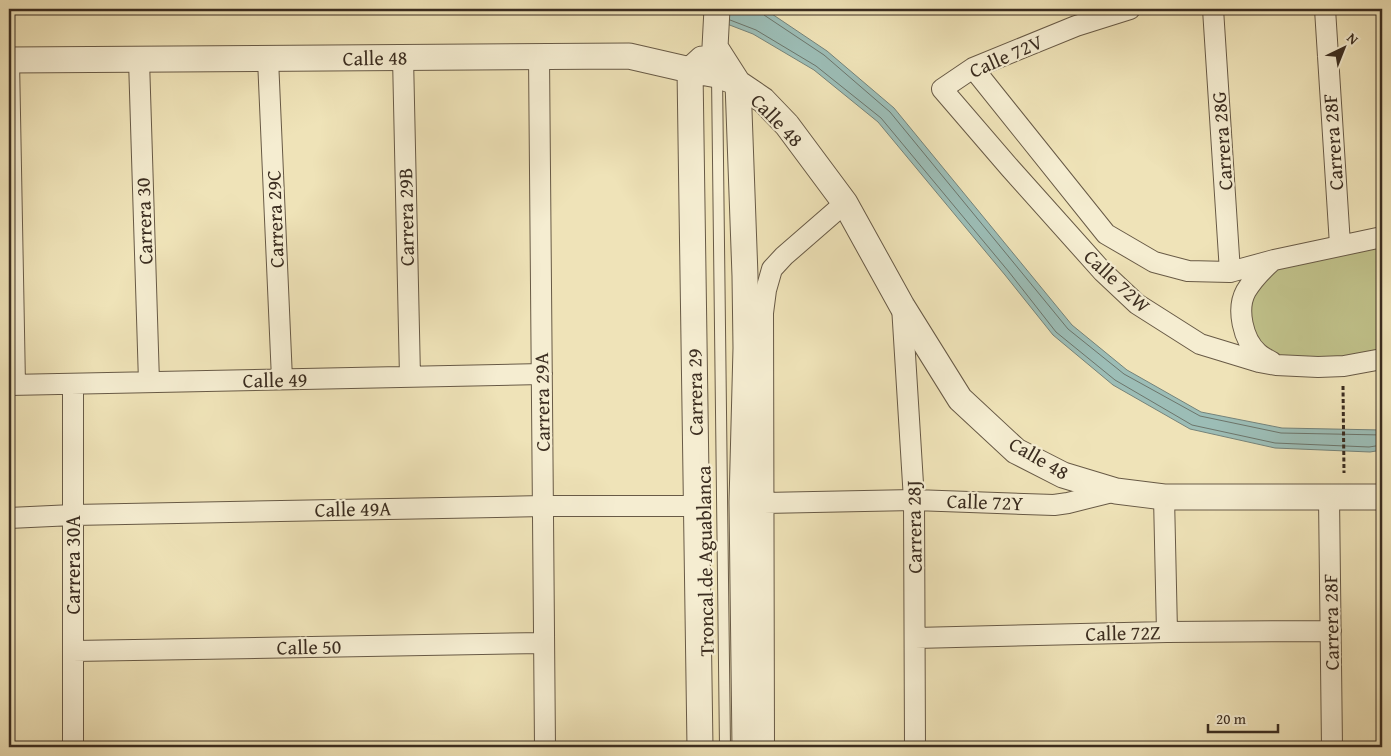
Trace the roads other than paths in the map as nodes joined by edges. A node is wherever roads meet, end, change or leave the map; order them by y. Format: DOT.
graph roads {
  1 [pos="1130,9"];
  2 [pos="1214,9"];
  3 [pos="1325,9"];
  4 [pos="716,29"];
  5 [pos="539,56"];
  6 [pos="402,57"];
  7 [pos="268,59"];
  8 [pos="9,60"];
  9 [pos="139,60"];
  10 [pos="973,68"];
  11 [pos="690,70"];
  12 [pos="727,79"];
  13 [pos="942,89"];
  14 [pos="845,203"];
  15 [pos="1382,236"];
  16 [pos="1340,246"];
  17 [pos="1274,260"];
  18 [pos="1230,272"];
  19 [pos="902,306"];
  20 [pos="1382,359"];
  21 [pos="1276,365"];
  22 [pos="542,374"];
  23 [pos="410,377"];
  24 [pos="282,379"];
  25 [pos="148,382"];
  26 [pos="73,384"];
  27 [pos="12,385"];
  28 [pos="1116,491"];
  29 [pos="1164,497"];
  30 [pos="1329,497"];
  31 [pos="1382,497"];
  32 [pos="914,500"];
  33 [pos="764,503"];
  34 [pos="543,506"];
  35 [pos="697,506"];
  36 [pos="73,515"];
  37 [pos="9,518"];
  38 [pos="1331,631"];
  39 [pos="1167,632"];
  40 [pos="915,638"];
  41 [pos="544,643"];
  42 [pos="73,652"];
  43 [pos="73,747"];
  44 [pos="546,747"];
  45 [pos="700,747"];
  46 [pos="725,747"];
  47 [pos="745,747"];
  48 [pos="764,747"];
  49 [pos="916,747"];
  50 [pos="1332,747"];
  1 -- 10 [label="street, Calle 72V"];
  2 -- 18 [label="street, Carrera 28G"];
  3 -- 16 [label="street, Carrera 28F"];
  4 -- 11 [label="street"];
  4 -- 12 [label="street"];
  5 -- 6 [label="street, Calle 48"];
  5 -- 11 [label="street, Calle 48"];
  5 -- 22 [label="street, Carrera 29A"];
  6 -- 7 [label="street, Calle 48"];
  6 -- 23 [label="street, Carrera 29B"];
  7 -- 9 [label="street, Calle 48"];
  7 -- 24 [label="street, Carrera 29C"];
  8 -- 9 [label="street, Calle 48"];
  8 -- 27 [label="street"];
  9 -- 25 [label="street, Carrera 30"];
  10 -- 13 [label="street, Calle 72V"];
  10 -- 18 [label="street, Calle 72W"];
  11 -- 12 [label="street, Calle 48"];
  11 -- 35 [label="street, Carrera 29"];
  12 -- 14 [label="street, Calle 48"];
  12 -- 46 [label="lane, Troncal de Aguablanca"];
  12 -- 47 [label="street"];
  13 -- 21 [label="street, Calle 72W"];
  14 -- 19 [label="street, Calle 48"];
  14 -- 33 [label="street"];
  15 -- 16 [label="street, Calle 72W"];
  16 -- 17 [label="street, Calle 72W"];
  17 -- 18 [label="street, Calle 72W"];
  17 -- 21 [label="street"];
  19 -- 28 [label="street, Calle 48"];
  19 -- 32 [label="street, Carrera 28J"];
  20 -- 21 [label="street, Calle 72W"];
  22 -- 23 [label="street, Calle 49"];
  22 -- 34 [label="street, Carrera 29A"];
  23 -- 24 [label="street, Calle 49"];
  24 -- 25 [label="street, Calle 49"];
  25 -- 26 [label="street, Calle 49"];
  26 -- 27 [label="street, Calle 49"];
  26 -- 36 [label="street, Carrera 30A"];
  28 -- 29 [label="street, Calle 48"];
  28 -- 32 [label="street, Calle 72Y"];
  29 -- 30 [label="street, Calle 48"];
  29 -- 39 [label="street"];
  30 -- 31 [label="street, Calle 48"];
  30 -- 38 [label="street, Carrera 28F"];
  32 -- 33 [label="street, Calle 72Y"];
  32 -- 40 [label="street, Carrera 28J"];
  33 -- 48 [label="street"];
  34 -- 35 [label="street, Calle 49A"];
  34 -- 36 [label="street, Calle 49A"];
  34 -- 41 [label="street, Carrera 29A"];
  35 -- 45 [label="street, Carrera 29"];
  36 -- 37 [label="street, Calle 49A"];
  36 -- 42 [label="street, Carrera 30A"];
  38 -- 39 [label="street, Calle 72Z"];
  38 -- 50 [label="street, Carrera 28F"];
  39 -- 40 [label="street, Calle 72Z"];
  40 -- 49 [label="street, Carrera 28J"];
  41 -- 42 [label="street, Calle 50"];
  41 -- 44 [label="street, Carrera 29A"];
  42 -- 43 [label="street, Carrera 30A"];
}
